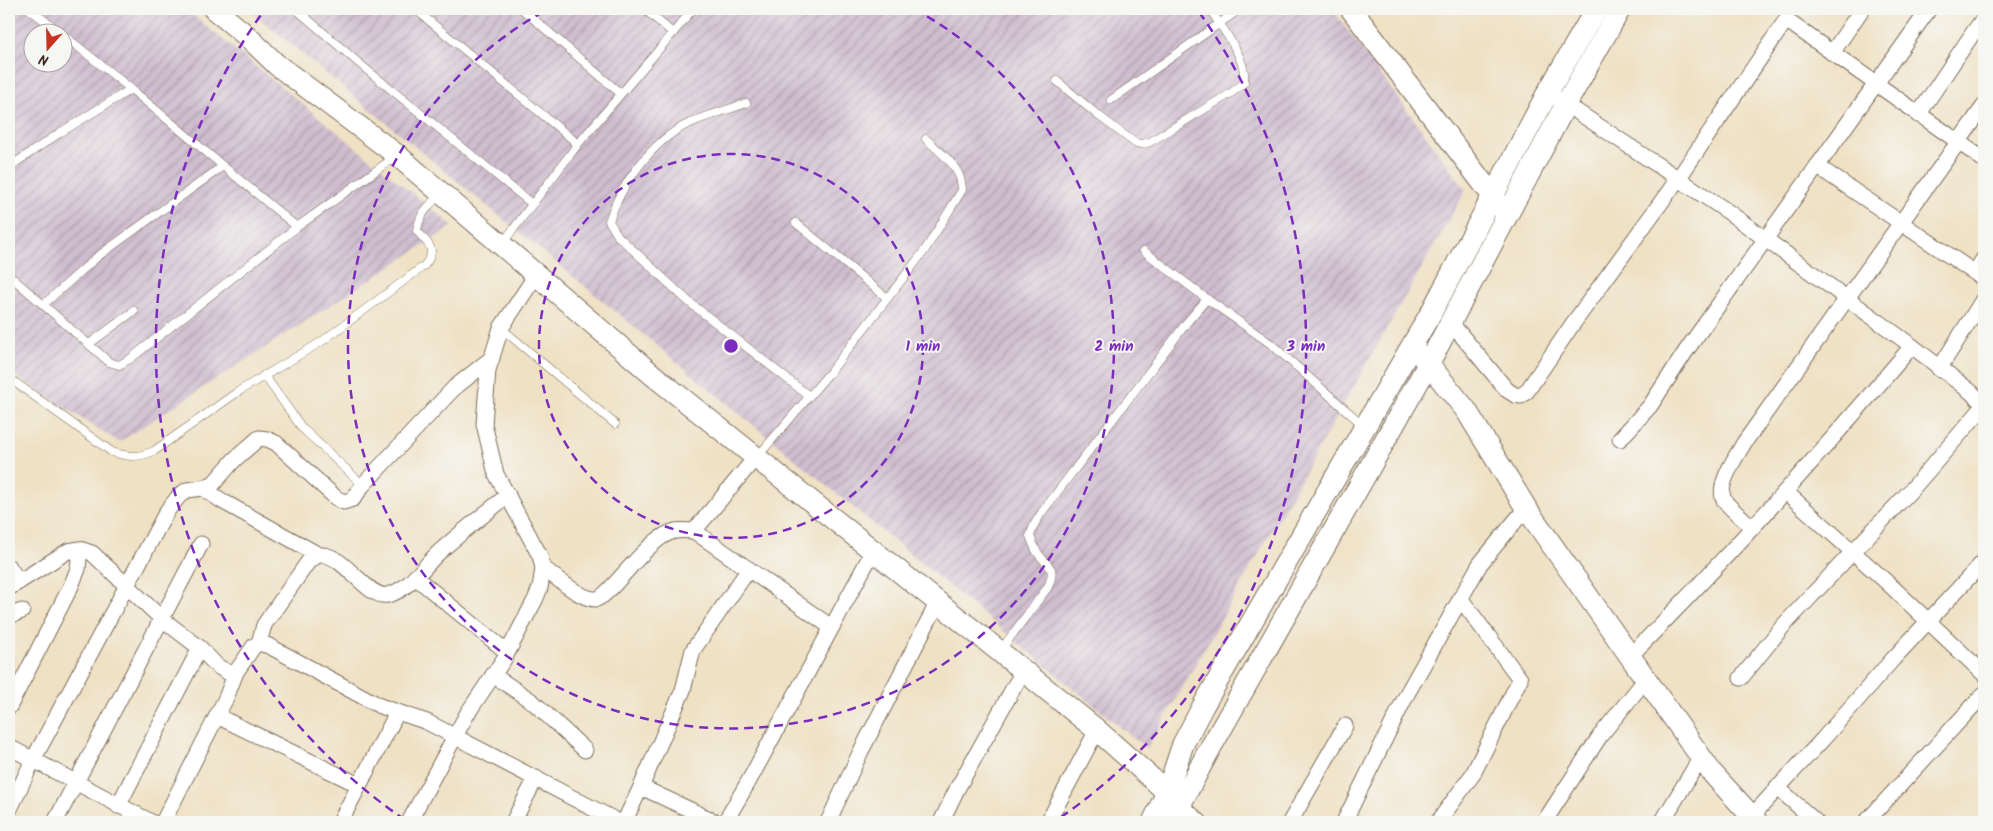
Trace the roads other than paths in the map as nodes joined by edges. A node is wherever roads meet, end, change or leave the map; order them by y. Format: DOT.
graph roads {
  1 [pos="29,9"];
  2 [pos="214,9"];
  3 [pos="296,9"];
  4 [pos="415,9"];
  5 [pos="522,9"];
  6 [pos="644,9"];
  7 [pos="693,9"];
  8 [pos="1210,9"];
  9 [pos="1240,9"];
  10 [pos="1351,9"];
  11 [pos="1596,9"];
  12 [pos="1620,9"];
  13 [pos="1862,9"];
  14 [pos="1929,9"];
  15 [pos="1790,14"];
  16 [pos="46,22"];
  17 [pos="1984,22"];
  18 [pos="1218,23"];
  19 [pos="674,33"];
  20 [pos="72,42"];
  21 [pos="1832,53"];
  22 [pos="1057,81"];
  23 [pos="1875,84"];
  24 [pos="130,89"];
  25 [pos="1548,92"];
  26 [pos="620,93"];
  27 [pos="1111,100"];
  28 [pos="746,103"];
  29 [pos="1566,104"];
  30 [pos="1984,106"];
  31 [pos="1918,115"];
  32 [pos="926,139"];
  33 [pos="578,144"];
  34 [pos="1958,144"];
  35 [pos="397,155"];
  36 [pos="1984,160"];
  37 [pos="223,166"];
  38 [pos="1817,166"];
  39 [pos="9,167"];
  40 [pos="1678,179"];
  41 [pos="440,194"];
  42 [pos="1494,197"];
  43 [pos="532,204"];
  44 [pos="1507,215"];
  45 [pos="1900,222"];
  46 [pos="796,223"];
  47 [pos="297,227"];
  48 [pos="1765,239"];
  49 [pos="501,246"];
  50 [pos="1144,251"];
  51 [pos="1984,258"];
  52 [pos="9,275"];
  53 [pos="536,275"];
  54 [pos="1980,275"];
  55 [pos="886,298"];
  56 [pos="1984,298"];
  57 [pos="1207,299"];
  58 [pos="1847,300"];
  59 [pos="44,304"];
  60 [pos="134,311"];
  61 [pos="1451,323"];
  62 [pos="501,328"];
  63 [pos="89,344"];
  64 [pos="1412,345"];
  65 [pos="1912,346"];
  66 [pos="492,358"];
  67 [pos="1429,363"];
  68 [pos="1939,368"];
  69 [pos="264,375"];
  70 [pos="9,378"];
  71 [pos="809,396"];
  72 [pos="1984,406"];
  73 [pos="615,424"];
  74 [pos="1365,426"];
  75 [pos="1620,439"];
  76 [pos="756,457"];
  77 [pos="363,485"];
  78 [pos="203,488"];
  79 [pos="1786,492"];
  80 [pos="508,495"];
  81 [pos="1526,508"];
  82 [pos="1752,527"];
  83 [pos="694,531"];
  84 [pos="201,544"];
  85 [pos="80,549"];
  86 [pos="873,551"];
  87 [pos="1854,553"];
  88 [pos="319,555"];
  89 [pos="1984,561"];
  90 [pos="9,567"];
  91 [pos="543,568"];
  92 [pos="750,569"];
  93 [pos="415,578"];
  94 [pos="127,584"];
  95 [pos="14,585"];
  96 [pos="1460,598"];
  97 [pos="938,602"];
  98 [pos="162,619"];
  99 [pos="1928,621"];
  100 [pos="831,627"];
  101 [pos="259,643"];
  102 [pos="200,648"];
  103 [pos="507,652"];
  104 [pos="1000,652"];
  105 [pos="1630,656"];
  106 [pos="1023,671"];
  107 [pos="236,672"];
  108 [pos="1984,674"];
  109 [pos="493,675"];
  110 [pos="1742,678"];
  111 [pos="1646,679"];
  112 [pos="1984,694"];
  113 [pos="9,707"];
  114 [pos="397,713"];
  115 [pos="217,716"];
  116 [pos="1345,726"];
  117 [pos="1096,730"];
  118 [pos="454,736"];
  119 [pos="9,747"];
  120 [pos="585,750"];
  121 [pos="1701,757"];
  122 [pos="33,760"];
  123 [pos="536,778"];
  124 [pos="76,784"];
  125 [pos="359,785"];
  126 [pos="641,787"];
  127 [pos="1777,787"];
  128 [pos="118,806"];
  129 [pos="1173,806"];
  130 [pos="9,811"];
  131 [pos="1754,819"];
  132 [pos="55,822"];
  133 [pos="151,822"];
  134 [pos="162,822"];
  135 [pos="340,822"];
  136 [pos="409,822"];
  137 [pos="514,822"];
  138 [pos="619,822"];
  139 [pos="624,822"];
  140 [pos="716,822"];
  141 [pos="724,822"];
  142 [pos="828,822"];
  143 [pos="941,822"];
  144 [pos="1048,822"];
  145 [pos="1153,822"];
  146 [pos="1200,822"];
  147 [pos="1290,822"];
  148 [pos="1344,822"];
  149 [pos="1438,822"];
  150 [pos="1544,822"];
  151 [pos="1662,822"];
  152 [pos="1816,822"];
  153 [pos="1866,822"];
  1 -- 16 [label="lane"];
  2 -- 35 [label="main road"];
  3 -- 43 [label="lane"];
  4 -- 33 [label="lane"];
  5 -- 26 [label="lane"];
  6 -- 19 [label="lane"];
  7 -- 19 [label="lane"];
  8 -- 18 [label="lane"];
  9 -- 18 [label="lane"];
  10 -- 42 [label="main road"];
  11 -- 25 [label="main road"];
  12 -- 29 [label="main road"];
  13 -- 21 [label="street"];
  14 -- 23 [label="street"];
  15 -- 21 [label="street"];
  15 -- 40 [label="street"];
  17 -- 31 [label="street"];
  18 -- 22 [label="lane"];
  18 -- 27 [label="lane"];
  19 -- 26 [label="lane"];
  20 -- 24 [label="lane"];
  21 -- 23 [label="street"];
  23 -- 31 [label="street"];
  23 -- 38 [label="street"];
  24 -- 37 [label="lane"];
  24 -- 39 [label="lane"];
  25 -- 29 [label="street"];
  25 -- 42 [label="main road"];
  26 -- 33 [label="lane"];
  28 -- 71 [label="lane"];
  29 -- 40 [label="street"];
  29 -- 44 [label="main road"];
  30 -- 34 [label="street"];
  31 -- 34 [label="street"];
  32 -- 55 [label="lane"];
  33 -- 43 [label="lane"];
  34 -- 36 [label="street"];
  34 -- 45 [label="street"];
  35 -- 41 [label="main road"];
  35 -- 47 [label="lane"];
  37 -- 47 [label="lane"];
  37 -- 59 [label="lane"];
  38 -- 45 [label="street"];
  38 -- 48 [label="street"];
  40 -- 48 [label="street"];
  40 -- 61 [label="street"];
  41 -- 49 [label="main road"];
  41 -- 69 [label="lane"];
  42 -- 44 [label="main road"];
  42 -- 64 [label="main road"];
  43 -- 49 [label="lane"];
  44 -- 61 [label="main road"];
  45 -- 54 [label="street"];
  45 -- 58 [label="street"];
  46 -- 55 [label="lane"];
  47 -- 63 [label="lane"];
  48 -- 58 [label="street"];
  48 -- 75 [label="street"];
  49 -- 53 [label="main road"];
  50 -- 57 [label="lane"];
  51 -- 54 [label="street"];
  52 -- 59 [label="lane"];
  53 -- 62 [label="street"];
  53 -- 76 [label="main road"];
  55 -- 71 [label="lane"];
  56 -- 68 [label="street"];
  57 -- 74 [label="lane"];
  57 -- 104 [label="lane"];
  58 -- 65 [label="street"];
  58 -- 82 [label="street"];
  59 -- 63 [label="lane"];
  60 -- 63 [label="lane"];
  61 -- 67 [label="main road"];
  62 -- 66 [label="street"];
  62 -- 73 [label="lane"];
  64 -- 67 [label="main road"];
  64 -- 74 [label="main road"];
  65 -- 68 [label="street"];
  65 -- 79 [label="street"];
  66 -- 77 [label="street"];
  66 -- 80 [label="street"];
  67 -- 81 [label="main road"];
  67 -- 129 [label="main road"];
  68 -- 72 [label="street"];
  69 -- 70 [label="lane"];
  69 -- 77 [label="lane"];
  71 -- 76 [label="lane"];
  72 -- 87 [label="street"];
  74 -- 129 [label="main road"];
  76 -- 83 [label="street"];
  76 -- 86 [label="main road"];
  77 -- 78 [label="street"];
  78 -- 88 [label="street"];
  78 -- 94 [label="street"];
  79 -- 82 [label="street"];
  79 -- 87 [label="street"];
  80 -- 91 [label="street"];
  80 -- 93 [label="street"];
  81 -- 96 [label="street"];
  81 -- 105 [label="main road"];
  82 -- 105 [label="street"];
  83 -- 91 [label="street"];
  83 -- 92 [label="street"];
  84 -- 98 [label="street"];
  85 -- 94 [label="street"];
  85 -- 95 [label="street"];
  85 -- 113 [label="street"];
  86 -- 97 [label="main road"];
  86 -- 100 [label="street"];
  87 -- 99 [label="street"];
  87 -- 110 [label="street"];
  88 -- 93 [label="street"];
  88 -- 101 [label="street"];
  89 -- 99 [label="street"];
  90 -- 95 [label="street"];
  91 -- 103 [label="street"];
  92 -- 100 [label="street"];
  92 -- 126 [label="street"];
  93 -- 103 [label="street"];
  94 -- 98 [label="street"];
  94 -- 122 [label="street"];
  96 -- 148 [label="street"];
  96 -- 149 [label="street"];
  97 -- 104 [label="main road"];
  97 -- 142 [label="street"];
  98 -- 102 [label="street"];
  98 -- 124 [label="street"];
  99 -- 108 [label="street"];
  99 -- 127 [label="street"];
  100 -- 141 [label="street"];
  101 -- 107 [label="street"];
  101 -- 114 [label="street"];
  102 -- 107 [label="street"];
  102 -- 128 [label="street"];
  103 -- 109 [label="street"];
  104 -- 106 [label="main road"];
  105 -- 111 [label="main road"];
  106 -- 117 [label="main road"];
  106 -- 143 [label="street"];
  107 -- 115 [label="street"];
  109 -- 118 [label="street"];
  109 -- 120 [label="street"];
  111 -- 121 [label="main road"];
  111 -- 150 [label="street"];
  112 -- 153 [label="street"];
  114 -- 118 [label="street"];
  114 -- 125 [label="street"];
  115 -- 125 [label="street"];
  115 -- 134 [label="street"];
  116 -- 147 [label="street"];
  117 -- 129 [label="main road"];
  117 -- 144 [label="street"];
  118 -- 123 [label="street"];
  118 -- 136 [label="street"];
  119 -- 122 [label="street"];
  121 -- 131 [label="main road"];
  121 -- 151 [label="street"];
  122 -- 124 [label="street"];
  122 -- 130 [label="street"];
  123 -- 137 [label="street"];
  123 -- 138 [label="street"];
  124 -- 128 [label="street"];
  124 -- 132 [label="street"];
  125 -- 135 [label="street"];
  126 -- 139 [label="street"];
  126 -- 140 [label="street"];
  127 -- 131 [label="street"];
  127 -- 152 [label="street"];
  128 -- 133 [label="street"];
  129 -- 145 [label="main road"];
  129 -- 146 [label="street"];
}
